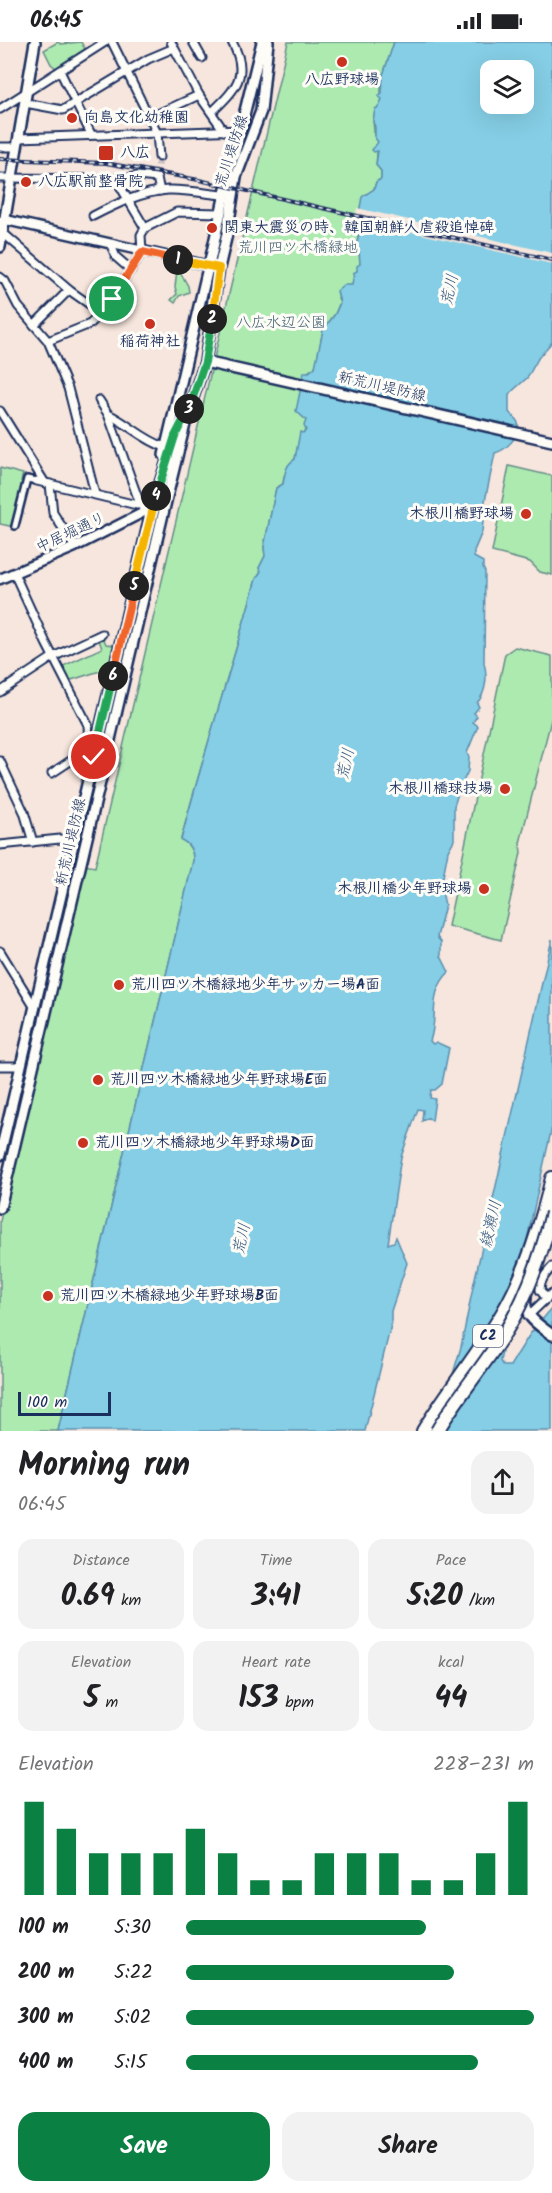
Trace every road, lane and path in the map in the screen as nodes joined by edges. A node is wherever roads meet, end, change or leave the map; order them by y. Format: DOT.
graph roads {
  1 [pos="35,42"];
  2 [pos="105,42"];
  3 [pos="112,42"];
  4 [pos="193,42"];
  5 [pos="232,42"];
  6 [pos="262,42"];
  7 [pos="268,42"];
  8 [pos="173,45"];
  9 [pos="202,58"];
  10 [pos="60,71"];
  11 [pos="127,72"];
  12 [pos="199,95"];
  13 [pos="26,98"];
  14 [pos="75,103"];
  15 [pos="0,109"];
  16 [pos="212,112"];
  17 [pos="149,118"];
  18 [pos="241,130"];
  19 [pos="224,131"];
  20 [pos="157,133"];
  21 [pos="91,134"];
  22 [pos="18,142"];
  23 [pos="0,147"];
  24 [pos="234,156"];
  25 [pos="159,157"];
  26 [pos="0,178"];
  27 [pos="12,178"];
  28 [pos="117,181"];
  29 [pos="160,191"];
  30 [pos="225,192"];
  31 [pos="127,199"];
  32 [pos="221,213"];
  33 [pos="93,216"];
  34 [pos="3,221"];
  35 [pos="145,228"];
  36 [pos="3,234"];
  37 [pos="111,245"];
  38 [pos="0,247"];
  39 [pos="142,252"];
  40 [pos="210,261"];
  41 [pos="219,268"];
  42 [pos="131,270"];
  43 [pos="207,272"];
  44 [pos="0,277"];
  45 [pos="69,290"];
  46 [pos="99,312"];
  47 [pos="33,325"];
  48 [pos="48,341"];
  49 [pos="205,362"];
  50 [pos="99,400"];
  51 [pos="0,411"];
  52 [pos="188,412"];
  53 [pos="108,414"];
  54 [pos="552,441"];
  55 [pos="165,447"];
  56 [pos="37,481"];
  57 [pos="47,483"];
  58 [pos="95,494"];
  59 [pos="156,495"];
  60 [pos="146,508"];
  61 [pos="15,526"];
  62 [pos="75,547"];
  63 [pos="14,573"];
  64 [pos="0,579"];
  65 [pos="102,634"];
  66 [pos="53,657"];
  67 [pos="0,692"];
  68 [pos="93,749"];
  69 [pos="0,761"];
  70 [pos="52,773"];
  71 [pos="74,841"];
  72 [pos="33,842"];
  73 [pos="0,845"];
  74 [pos="0,951"];
  75 [pos="35,1008"];
  76 [pos="0,1066"];
  77 [pos="21,1066"];
  78 [pos="0,1155"];
  79 [pos="552,1178"];
  80 [pos="552,1196"];
  81 [pos="0,1208"];
  82 [pos="552,1213"];
  83 [pos="549,1223"];
  84 [pos="552,1268"];
  85 [pos="549,1296"];
  86 [pos="531,1318"];
  87 [pos="552,1335"];
  88 [pos="423,1431"];
  89 [pos="437,1431"];
  1 -- 13 [label="main road"];
  2 -- 10 [label="street"];
  3 -- 11 [label="street"];
  4 -- 9 [label="street"];
  5 -- 16 [label="street"];
  6 -- 18 [label="main road"];
  7 -- 41 [label="main road, 荒川堤防線"];
  8 -- 11 [label="street"];
  8 -- 12 [label="street"];
  10 -- 13 [label="street"];
  10 -- 14 [label="street"];
  11 -- 14 [label="street"];
  11 -- 17 [label="street"];
  12 -- 16 [label="street"];
  12 -- 17 [label="street"];
  13 -- 14 [label="street"];
  13 -- 15 [label="street"];
  13 -- 22 [label="main road"];
  14 -- 21 [label="street"];
  16 -- 19 [label="street"];
  17 -- 20 [label="street"];
  18 -- 19 [label="street"];
  18 -- 24 [label="main road"];
  19 -- 20 [label="street"];
  20 -- 21 [label="street"];
  20 -- 25 [label="street"];
  21 -- 22 [label="street"];
  22 -- 23 [label="street"];
  22 -- 27 [label="main road"];
  24 -- 30 [label="street"];
  26 -- 27 [label="street"];
  27 -- 28 [label="street"];
  27 -- 34 [label="main road"];
  28 -- 29 [label="street"];
  28 -- 31 [label="street"];
  29 -- 30 [label="street"];
  29 -- 31 [label="street"];
  30 -- 32 [label="main road"];
  31 -- 33 [label="street"];
  31 -- 35 [label="street"];
  32 -- 35 [label="street"];
  32 -- 40 [label="main road"];
  34 -- 36 [label="main road"];
  34 -- 37 [label="street"];
  35 -- 39 [label="street"];
  36 -- 38 [label="main road"];
  36 -- 45 [label="street"];
  37 -- 39 [label="street"];
  37 -- 42 [label="street"];
  39 -- 41 [label="street"];
  39 -- 42 [label="street"];
  41 -- 49 [label="main road, 新荒川堤防線"];
  42 -- 46 [label="street"];
  43 -- 55 [label="main road, 新荒川堤防線"];
  44 -- 47 [label="street"];
  45 -- 46 [label="street"];
  45 -- 47 [label="street"];
  46 -- 48 [label="street"];
  47 -- 48 [label="street"];
  48 -- 58 [label="street"];
  49 -- 52 [label="main road, 新荒川堤防線"];
  49 -- 54 [label="main road, 新荒川堤防線"];
  50 -- 53 [label="street"];
  51 -- 57 [label="street"];
  52 -- 59 [label="main road, 新荒川堤防線"];
  52 -- 81 [label="main road, 新荒川堤防線"];
  53 -- 55 [label="street"];
  53 -- 60 [label="street"];
  55 -- 59 [label="main road, 新荒川堤防線"];
  56 -- 57 [label="street"];
  56 -- 61 [label="street"];
  57 -- 58 [label="street"];
  57 -- 62 [label="street"];
  58 -- 60 [label="street"];
  59 -- 60 [label="main road, 新荒川堤防線"];
  60 -- 62 [label="street, 中居堀通り"];
  60 -- 68 [label="main road, 新荒川堤防線"];
  62 -- 63 [label="street, 中居堀通り"];
  63 -- 64 [label="street, 中居堀通り"];
  63 -- 66 [label="street"];
  65 -- 66 [label="street"];
  66 -- 67 [label="street"];
  66 -- 68 [label="street"];
  68 -- 70 [label="street"];
  68 -- 71 [label="main road, 新荒川堤防線"];
  69 -- 72 [label="street"];
  71 -- 72 [label="street"];
  71 -- 75 [label="main road, 新荒川堤防線"];
  72 -- 73 [label="street"];
  74 -- 75 [label="street"];
  75 -- 77 [label="main road, 新荒川堤防線"];
  76 -- 77 [label="street"];
  77 -- 78 [label="main road, 新荒川堤防線"];
  79 -- 88 [label="highway, C2"];
  80 -- 83 [label="main road"];
  82 -- 89 [label="highway, C2, bridge"];
  83 -- 86 [label="main road"];
  84 -- 85 [label="street"];
  85 -- 86 [label="street"];
  86 -- 87 [label="main road"];
}
